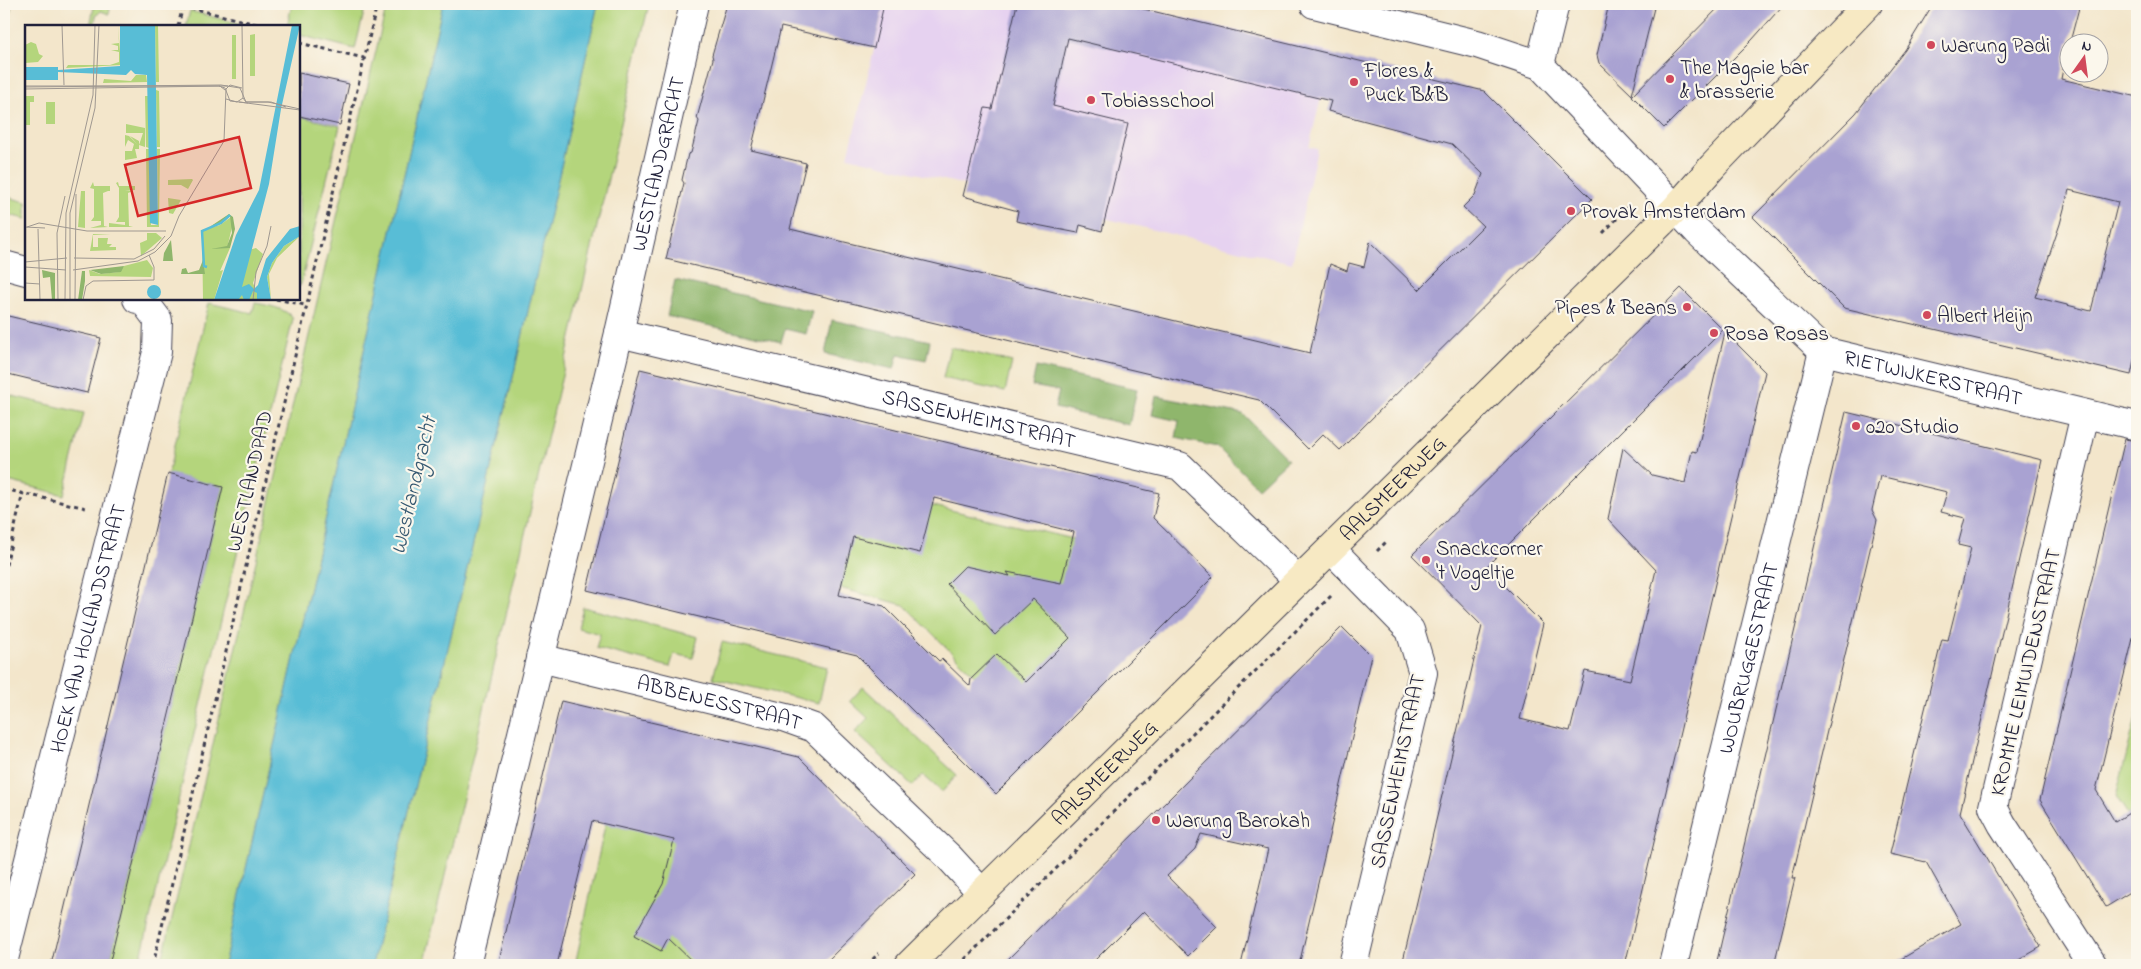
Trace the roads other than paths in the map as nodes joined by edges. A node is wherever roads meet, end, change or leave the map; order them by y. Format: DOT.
graph roads {
  1 [pos="694,4"];
  2 [pos="1314,4"];
  3 [pos="1555,4"];
  4 [pos="1868,4"];
  5 [pos="1540,66"];
  6 [pos="1675,209"];
  7 [pos="4,265"];
  8 [pos="25,271"];
  9 [pos="140,300"];
  10 [pos="619,333"];
  11 [pos="1823,351"];
  12 [pos="2085,414"];
  13 [pos="2137,426"];
  14 [pos="1331,549"];
  15 [pos="1298,580"];
  16 [pos="540,658"];
  17 [pos="982,893"];
  18 [pos="4,959"];
  19 [pos="466,965"];
  20 [pos="909,965"];
  21 [pos="1353,965"];
  22 [pos="1673,965"];
  23 [pos="2093,965"];
  1 -- 10 [label="street, WESTLANDGRACHT"];
  2 -- 5 [label="street, RIETWIJKERSTRAAT"];
  3 -- 5 [label="street"];
  4 -- 6 [label="main road, AALSMEERWEG"];
  5 -- 6 [label="street, RIETWIJKERSTRAAT"];
  6 -- 11 [label="street, RIETWIJKERSTRAAT"];
  6 -- 14 [label="main road, AALSMEERWEG"];
  7 -- 8 [label="street"];
  9 -- 18 [label="street, HOEK VAN HOLLANDSTRAAT"];
  10 -- 15 [label="street, SASSENHEIMSTRAAT"];
  10 -- 16 [label="street, WESTLANDGRACHT"];
  11 -- 12 [label="street, RIETWIJKERSTRAAT"];
  11 -- 22 [label="street, WOUBRUGGESTRAAT"];
  12 -- 13 [label="street, RIETWIJKERSTRAAT"];
  12 -- 23 [label="street, KROMME LEIMUIDENSTRAAT"];
  14 -- 15 [label="main road, AALSMEERWEG"];
  14 -- 21 [label="street, SASSENHEIMSTRAAT"];
  15 -- 17 [label="main road, AALSMEERWEG"];
  16 -- 17 [label="street, ABBENESSTRAAT"];
  16 -- 19 [label="street, WESTLANDGRACHT"];
  17 -- 20 [label="main road, AALSMEERWEG"];
}
